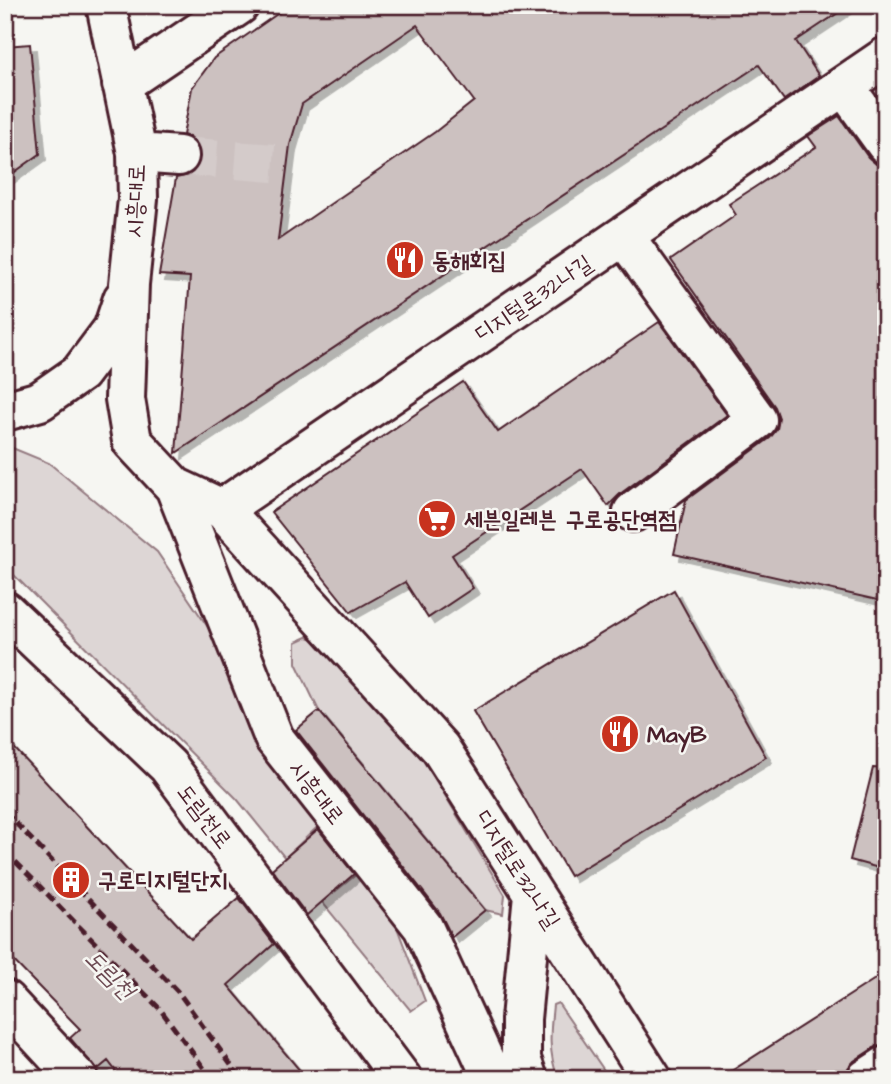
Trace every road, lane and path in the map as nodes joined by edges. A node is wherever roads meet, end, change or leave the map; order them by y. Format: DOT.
graph roads {
  1 [pos="106,5"];
  2 [pos="239,5"];
  3 [pos="886,57"];
  4 [pos="886,69"];
  5 [pos="122,84"];
  6 [pos="847,89"];
  7 [pos="886,144"];
  8 [pos="137,153"];
  9 [pos="179,156"];
  10 [pos="627,239"];
  11 [pos="129,284"];
  12 [pos="125,399"];
  13 [pos="5,402"];
  14 [pos="5,411"];
  15 [pos="175,487"];
  16 [pos="633,512"];
  17 [pos="225,513"];
  18 [pos="5,611"];
  19 [pos="533,894"];
  20 [pos="5,1000"];
  21 [pos="886,1066"];
  22 [pos="78,1079"];
  23 [pos="402,1079"];
  24 [pos="493,1079"];
  25 [pos="528,1079"];
  26 [pos="652,1079"];
  27 [pos="866,1079"];
  1 -- 5 [label="street, 시흥대로"];
  2 -- 5 [label="street"];
  3 -- 6 [label="street, 디지털로32나길"];
  4 -- 6 [label="street, 디지털로32나길"];
  5 -- 8 [label="street, 시흥대로"];
  6 -- 7 [label="street"];
  6 -- 10 [label="street, 디지털로32나길"];
  8 -- 9 [label="street"];
  8 -- 11 [label="street, 시흥대로"];
  10 -- 16 [label="street"];
  10 -- 17 [label="street, 디지털로32나길"];
  11 -- 12 [label="street, 시흥대로"];
  11 -- 13 [label="street"];
  11 -- 14 [label="street"];
  12 -- 15 [label="street, 디지털로32나길"];
  15 -- 17 [label="street, 디지털로32나길"];
  15 -- 24 [label="street, 시흥대로"];
  17 -- 19 [label="street, 디지털로32나길"];
  18 -- 23 [label="street, 도림천로"];
  19 -- 25 [label="street"];
  19 -- 26 [label="street, 디지털로32나길"];
  20 -- 22 [label="street"];
  21 -- 27 [label="street"];
}
